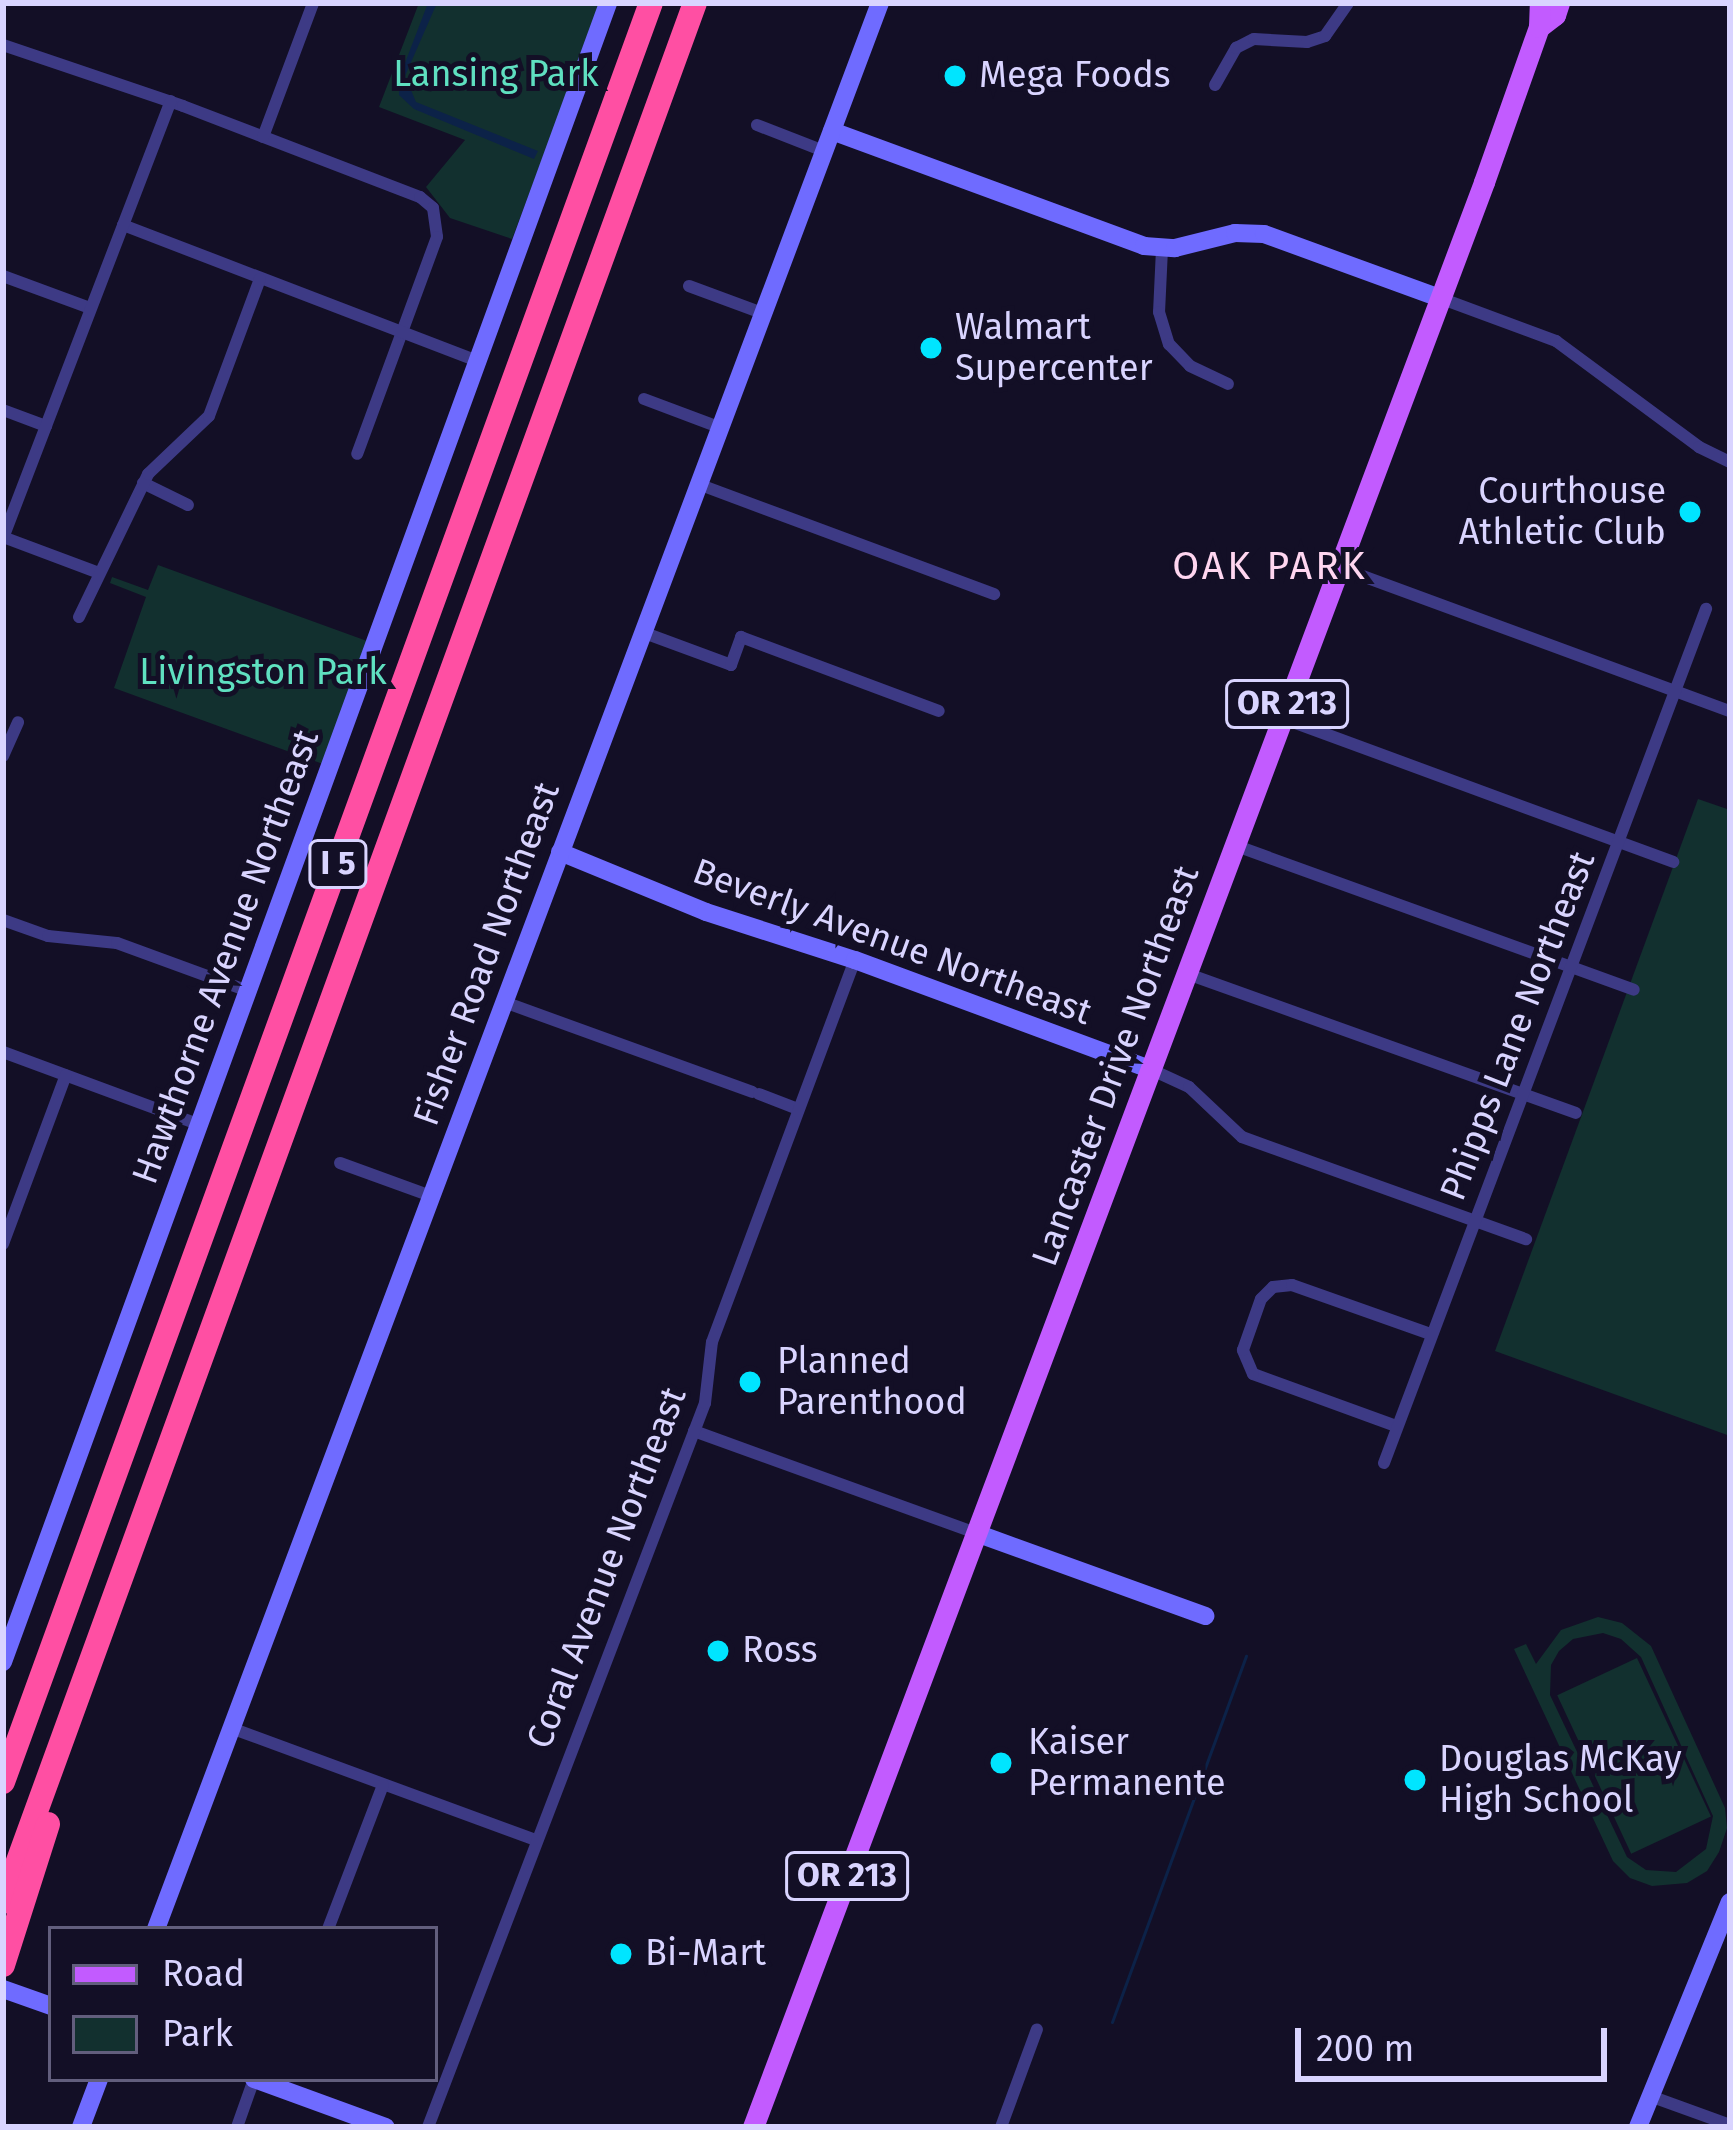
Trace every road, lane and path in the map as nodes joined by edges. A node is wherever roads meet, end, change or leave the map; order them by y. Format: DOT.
graph roads {
  1 [pos="313,3"];
  2 [pos="608,3"];
  3 [pos="651,3"];
  4 [pos="695,3"];
  5 [pos="880,3"];
  6 [pos="1348,3"];
  7 [pos="1540,3"];
  8 [pos="1559,3"];
  9 [pos="1539,27"];
  10 [pos="3,45"];
  11 [pos="1215,85"];
  12 [pos="171,101"];
  13 [pos="757,125"];
  14 [pos="832,131"];
  15 [pos="263,136"];
  16 [pos="824,151"];
  17 [pos="123,225"];
  18 [pos="1162,249"];
  19 [pos="3,276"];
  20 [pos="260,279"];
  21 [pos="689,286"];
  22 [pos="1440,298"];
  23 [pos="90,308"];
  24 [pos="762,313"];
  25 [pos="401,333"];
  26 [pos="478,361"];
  27 [pos="1228,384"];
  28 [pos="644,398"];
  29 [pos="3,410"];
  30 [pos="46,425"];
  31 [pos="719,427"];
  32 [pos="357,454"];
  33 [pos="1730,462"];
  34 [pos="143,483"];
  35 [pos="698,484"];
  36 [pos="188,505"];
  37 [pos="3,537"];
  38 [pos="1338,567"];
  39 [pos="99,573"];
  40 [pos="994,594"];
  41 [pos="1706,609"];
  42 [pos="79,617"];
  43 [pos="642,632"];
  44 [pos="1676,691"];
  45 [pos="939,711"];
  46 [pos="1730,711"];
  47 [pos="1282,718"];
  48 [pos="18,722"];
  49 [pos="3,756"];
  50 [pos="1620,842"];
  51 [pos="1234,845"];
  52 [pos="560,852"];
  53 [pos="1673,862"];
  54 [pos="3,920"];
  55 [pos="855,960"];
  56 [pos="1571,968"];
  57 [pos="1185,973"];
  58 [pos="1634,990"];
  59 [pos="248,991"];
  60 [pos="504,1002"];
  61 [pos="3,1052"];
  62 [pos="1150,1069"];
  63 [pos="66,1075"];
  64 [pos="1522,1094"];
  65 [pos="799,1109"];
  66 [pos="1576,1113"];
  67 [pos="200,1125"];
  68 [pos="340,1163"];
  69 [pos="3,1191"];
  70 [pos="431,1196"];
  71 [pos="20,1197"];
  72 [pos="1476,1220"];
  73 [pos="1526,1239"];
  74 [pos="3,1244"];
  75 [pos="1430,1334"];
  76 [pos="1396,1426"];
  77 [pos="694,1431"];
  78 [pos="1384,1463"];
  79 [pos="976,1533"];
  80 [pos="127,1563"];
  81 [pos="1205,1616"];
  82 [pos="3,1662"];
  83 [pos="24,1725"];
  84 [pos="231,1728"];
  85 [pos="3,1766"];
  86 [pos="3,1782"];
  87 [pos="383,1785"];
  88 [pos="536,1840"];
  89 [pos="3,1902"];
  90 [pos="1730,1902"];
  91 [pos="157,1926"];
  92 [pos="329,1926"];
  93 [pos="6,1954"];
  94 [pos="3,1988"];
  95 [pos="48,2005"];
  96 [pos="1037,2029"];
  97 [pos="98,2082"];
  98 [pos="261,2082"];
  99 [pos="267,2082"];
  100 [pos="1650,2096"];
  101 [pos="1730,2125"];
  102 [pos="81,2127"];
  103 [pos="237,2127"];
  104 [pos="386,2127"];
  105 [pos="428,2127"];
  106 [pos="753,2127"];
  107 [pos="1001,2127"];
  108 [pos="1638,2127"];
  1 -- 15 [label="street"];
  2 -- 26 [label="street, Hawthorne Avenue Northeast"];
  3 -- 83 [label="highway, I 5"];
  4 -- 80 [label="highway, I 5"];
  5 -- 14 [label="street, Fisher Road Northeast"];
  6 -- 11 [label="street"];
  7 -- 9 [label="main road, Lancaster Drive Northeast / OR 213"];
  8 -- 9 [label="main road, Lancaster Drive Northeast / OR 213"];
  9 -- 22 [label="main road, Lancaster Drive Northeast / OR 213"];
  10 -- 12 [label="street"];
  12 -- 15 [label="street"];
  12 -- 17 [label="street"];
  13 -- 16 [label="street"];
  14 -- 16 [label="street, Fisher Road Northeast"];
  14 -- 18 [label="street"];
  15 -- 25 [label="street"];
  16 -- 24 [label="street, Fisher Road Northeast"];
  17 -- 20 [label="street"];
  17 -- 23 [label="street"];
  18 -- 22 [label="street"];
  18 -- 27 [label="street"];
  19 -- 23 [label="street"];
  20 -- 25 [label="street"];
  20 -- 34 [label="street"];
  21 -- 24 [label="street"];
  22 -- 33 [label="street"];
  22 -- 38 [label="main road, Lancaster Drive Northeast / OR 213"];
  23 -- 30 [label="street"];
  24 -- 31 [label="street, Fisher Road Northeast"];
  25 -- 26 [label="street"];
  25 -- 32 [label="street"];
  26 -- 59 [label="street, Hawthorne Avenue Northeast"];
  28 -- 31 [label="street"];
  29 -- 30 [label="street"];
  30 -- 37 [label="street"];
  31 -- 35 [label="street, Fisher Road Northeast"];
  34 -- 36 [label="street"];
  34 -- 39 [label="street"];
  35 -- 40 [label="street"];
  35 -- 43 [label="street, Fisher Road Northeast"];
  37 -- 39 [label="street"];
  38 -- 44 [label="street"];
  38 -- 47 [label="main road, Lancaster Drive Northeast / OR 213"];
  39 -- 42 [label="street"];
  41 -- 44 [label="street, Phipps Lane Northeast"];
  43 -- 45 [label="street"];
  43 -- 52 [label="street, Fisher Road Northeast"];
  44 -- 46 [label="street"];
  44 -- 50 [label="street, Phipps Lane Northeast"];
  47 -- 50 [label="street"];
  47 -- 51 [label="main road, Lancaster Drive Northeast / OR 213"];
  48 -- 49 [label="street"];
  50 -- 53 [label="street"];
  50 -- 56 [label="street, Phipps Lane Northeast"];
  51 -- 56 [label="street"];
  51 -- 57 [label="main road, Lancaster Drive Northeast / OR 213"];
  52 -- 55 [label="street, Beverly Avenue Northeast"];
  52 -- 60 [label="street, Fisher Road Northeast"];
  54 -- 59 [label="street"];
  55 -- 62 [label="street, Beverly Avenue Northeast"];
  55 -- 65 [label="street, Coral Avenue Northeast"];
  56 -- 58 [label="street"];
  56 -- 64 [label="street, Phipps Lane Northeast"];
  57 -- 62 [label="main road, Lancaster Drive Northeast / OR 213"];
  57 -- 64 [label="street"];
  59 -- 67 [label="street, Hawthorne Avenue Northeast"];
  60 -- 65 [label="street"];
  60 -- 70 [label="street, Fisher Road Northeast"];
  61 -- 63 [label="street"];
  62 -- 72 [label="street, Beverly Avenue Northeast"];
  62 -- 79 [label="main road, Lancaster Drive Northeast / OR 213"];
  63 -- 67 [label="street"];
  63 -- 71 [label="street"];
  64 -- 66 [label="street"];
  64 -- 72 [label="street, Phipps Lane Northeast"];
  65 -- 77 [label="street, Coral Avenue Northeast"];
  67 -- 82 [label="street, Hawthorne Avenue Northeast"];
  68 -- 70 [label="street"];
  69 -- 71 [label="street"];
  70 -- 84 [label="street, Fisher Road Northeast"];
  71 -- 74 [label="street"];
  72 -- 73 [label="street, Beverly Avenue Northeast"];
  72 -- 75 [label="street, Phipps Lane Northeast"];
  75 -- 76 [label="street, Phipps Lane Northeast"];
  75 -- 76 [label="street"];
  76 -- 78 [label="street, Phipps Lane Northeast"];
  77 -- 79 [label="street"];
  77 -- 88 [label="street, Coral Avenue Northeast"];
  79 -- 81 [label="street"];
  79 -- 106 [label="main road, Lancaster Drive Northeast / OR 213"];
  80 -- 89 [label="highway, I 5"];
  80 -- 93 [label="highway, I 5"];
  83 -- 85 [label="highway"];
  83 -- 86 [label="highway, I 5"];
  84 -- 87 [label="street"];
  84 -- 91 [label="street, Fisher Road Northeast"];
  87 -- 88 [label="street"];
  87 -- 92 [label="street"];
  88 -- 105 [label="street, Coral Avenue Northeast"];
  90 -- 100 [label="street"];
  94 -- 95 [label="street"];
  96 -- 107 [label="street"];
  97 -- 102 [label="street"];
  98 -- 103 [label="street"];
  99 -- 104 [label="street"];
  100 -- 101 [label="street"];
  100 -- 108 [label="street"];
}
